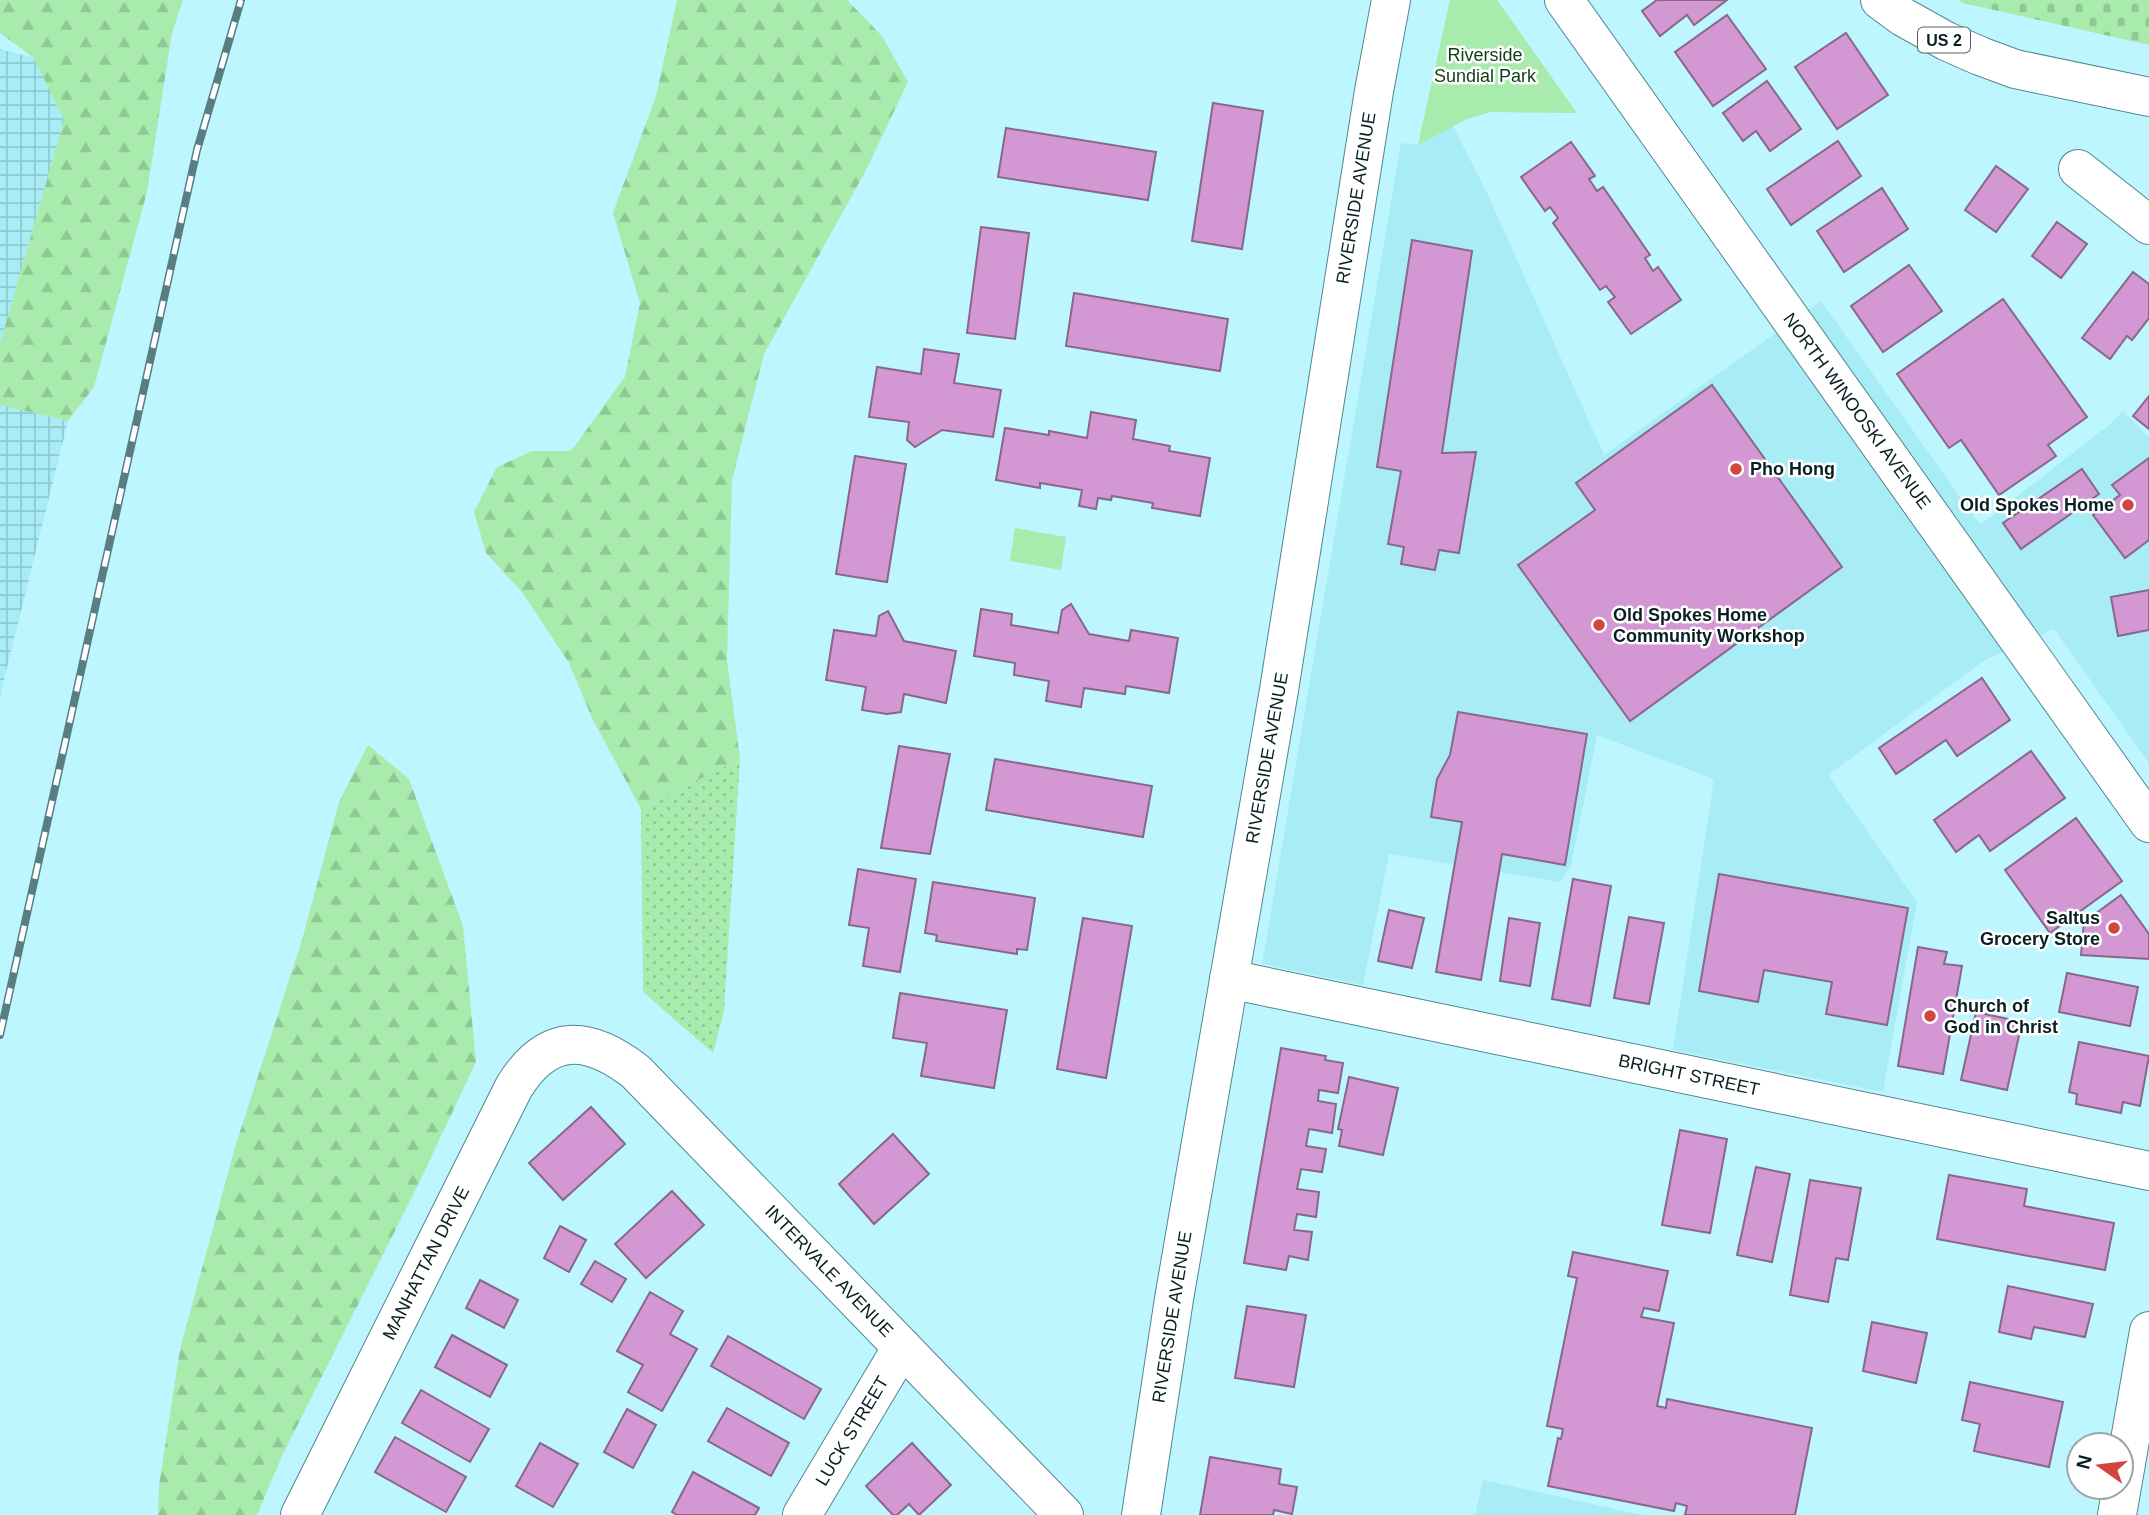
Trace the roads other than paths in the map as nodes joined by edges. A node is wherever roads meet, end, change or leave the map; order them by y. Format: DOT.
graph roads {
  1 [pos="1391,0"];
  2 [pos="1564,0"];
  3 [pos="1880,0"];
  4 [pos="2149,97"];
  5 [pos="2078,169"];
  6 [pos="2149,225"];
  7 [pos="2149,823"];
  8 [pos="1229,979"];
  9 [pos="581,1045"];
  10 [pos="2149,1171"];
  11 [pos="2149,1331"];
  12 [pos="902,1347"];
  13 [pos="300,1515"];
  14 [pos="802,1515"];
  15 [pos="1064,1515"];
  16 [pos="1141,1515"];
  17 [pos="2117,1515"];
  1 -- 8 [label="street, RIVERSIDE AVENUE"];
  2 -- 7 [label="street, NORTH WINOOSKI AVENUE"];
  3 -- 4 [label="street, US 2"];
  5 -- 6 [label="street"];
  8 -- 10 [label="street, BRIGHT STREET"];
  8 -- 16 [label="street, RIVERSIDE AVENUE"];
  9 -- 12 [label="street, INTERVALE AVENUE"];
  9 -- 13 [label="street, MANHATTAN DRIVE"];
  11 -- 17 [label="street"];
  12 -- 14 [label="street, LUCK STREET"];
  12 -- 15 [label="street, INTERVALE AVENUE"];
}
